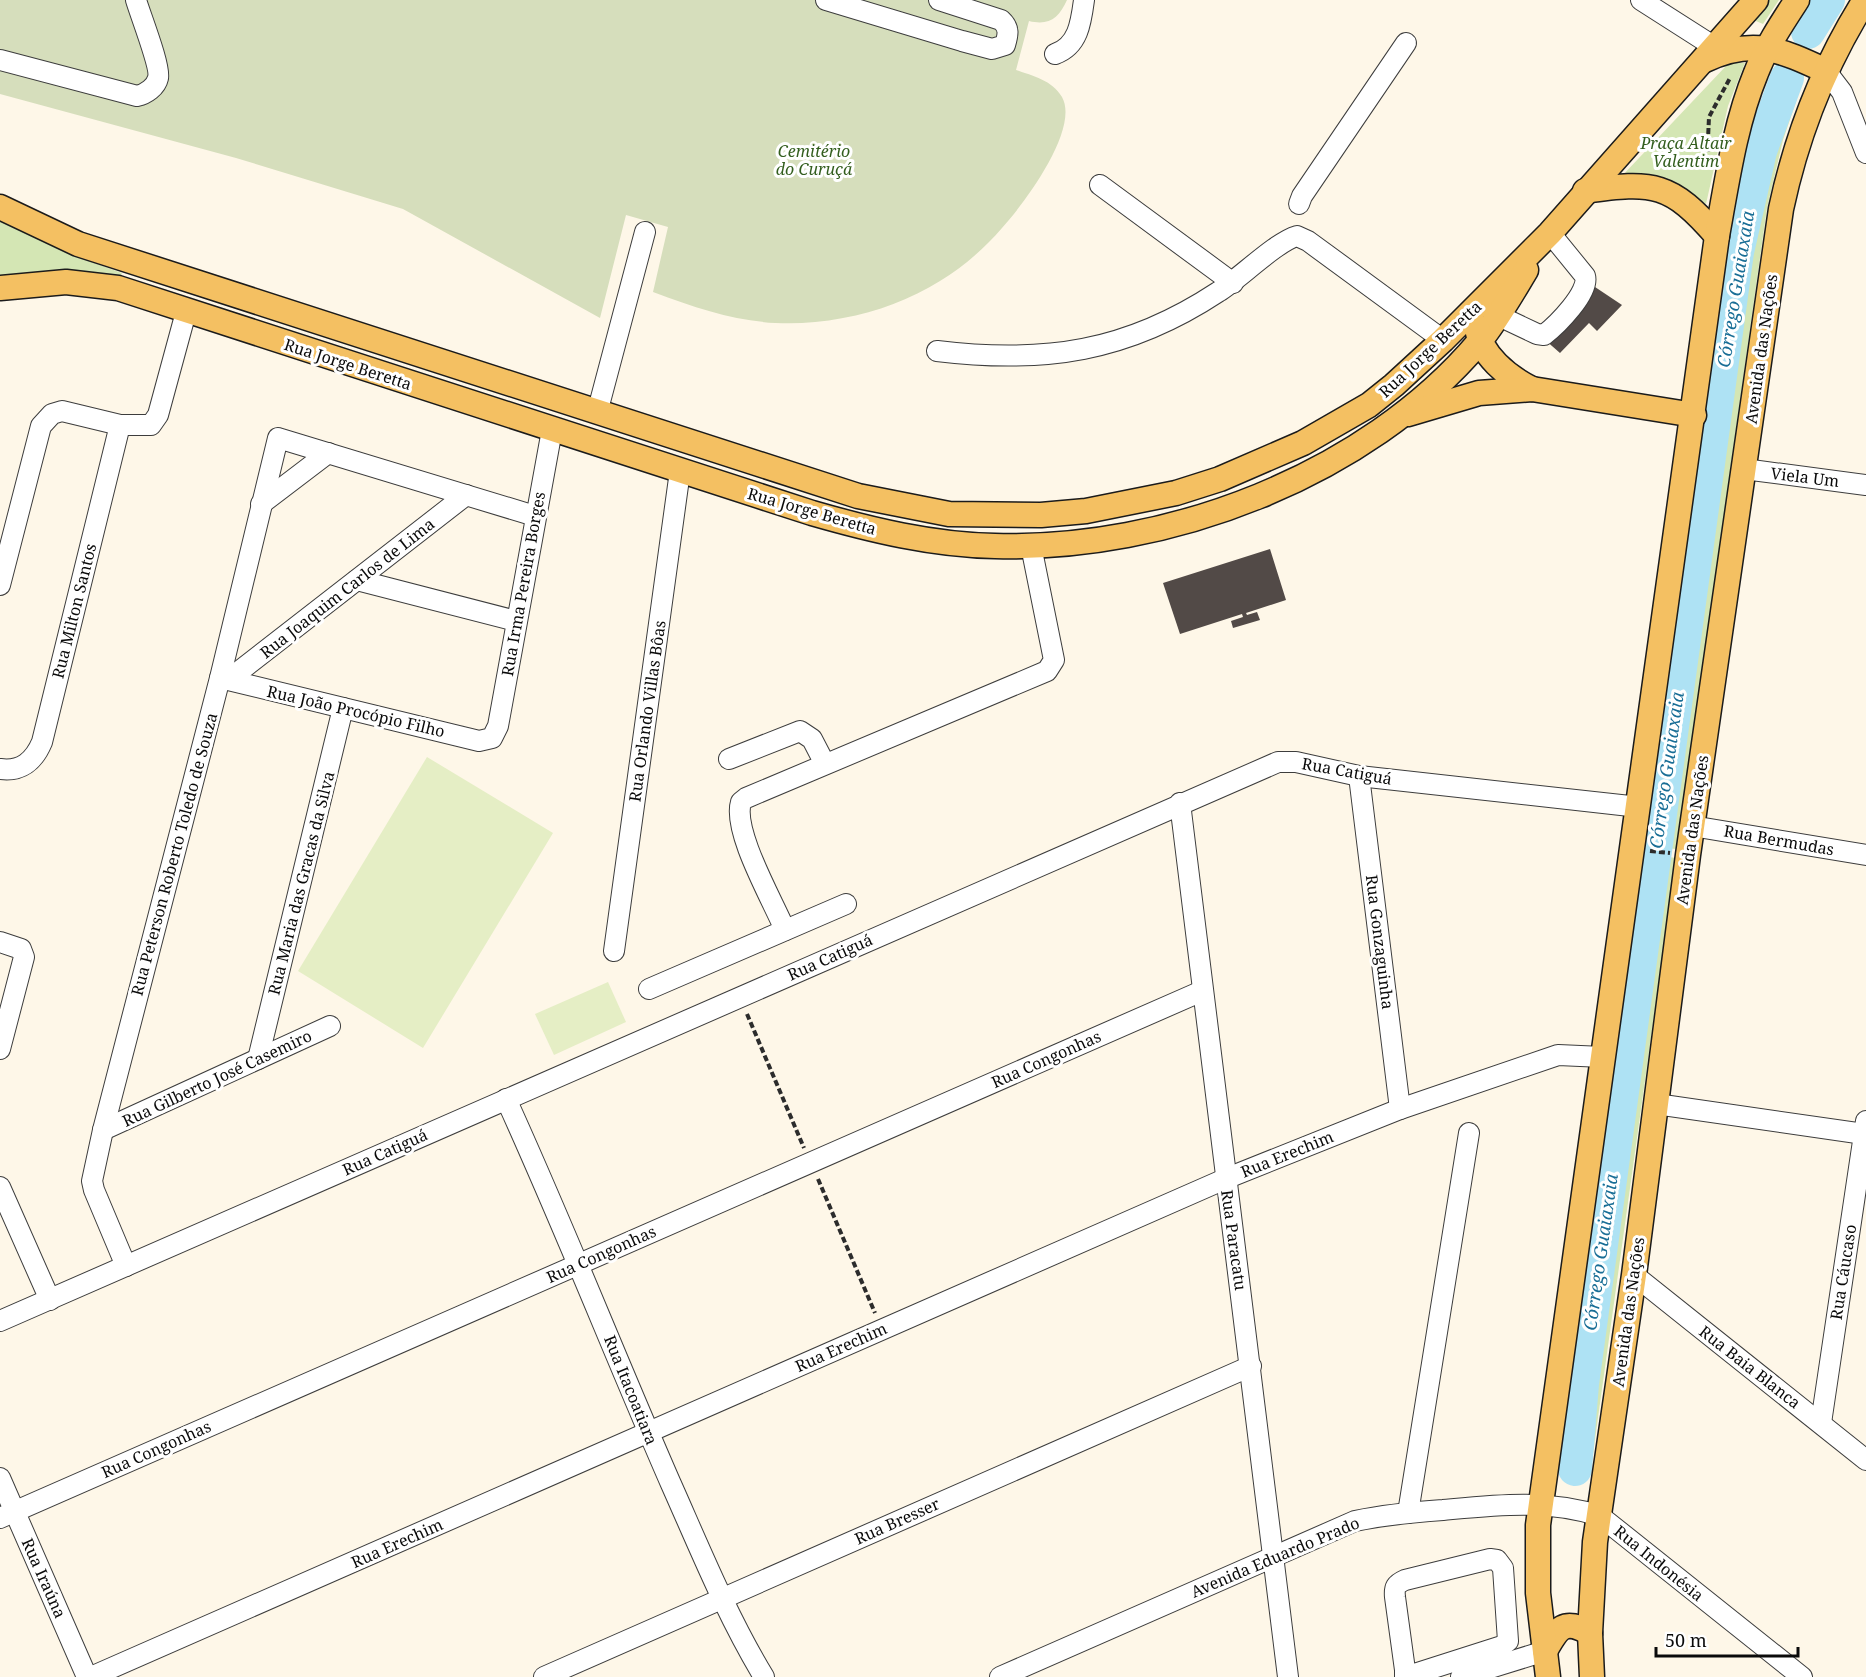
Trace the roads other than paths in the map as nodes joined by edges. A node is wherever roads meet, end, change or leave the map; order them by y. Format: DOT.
graph roads {
  1 [pos="136,0"];
  2 [pos="826,0"];
  3 [pos="939,0"];
  4 [pos="1084,0"];
  5 [pos="1641,0"];
  6 [pos="1756,0"];
  7 [pos="1797,0"];
  8 [pos="1865,0"];
  9 [pos="868,6"];
  10 [pos="1673,8"];
  11 [pos="1406,43"];
  12 [pos="1767,48"];
  13 [pos="1709,53"];
  14 [pos="1055,54"];
  15 [pos="0,60"];
  16 [pos="1826,71"];
  17 [pos="1866,153"];
  18 [pos="1100,185"];
  19 [pos="1586,191"];
  20 [pos="1299,204"];
  21 [pos="0,207"];
  22 [pos="645,232"];
  23 [pos="1717,236"];
  24 [pos="1546,237"];
  25 [pos="1233,283"];
  26 [pos="0,288"];
  27 [pos="186,312"];
  28 [pos="1499,316"];
  29 [pos="1443,340"];
  30 [pos="1481,340"];
  31 [pos="938,351"];
  32 [pos="1532,389"];
  33 [pos="597,413"];
  34 [pos="1694,415"];
  35 [pos="1397,417"];
  36 [pos="120,425"];
  37 [pos="552,430"];
  38 [pos="328,453"];
  39 [pos="1744,469"];
  40 [pos="680,471"];
  41 [pos="1866,485"];
  42 [pos="466,495"];
  43 [pos="261,504"];
  44 [pos="535,516"];
  45 [pos="1031,546"];
  46 [pos="357,580"];
  47 [pos="0,585"];
  48 [pos="516,621"];
  49 [pos="224,679"];
  50 [pos="344,708"];
  51 [pos="492,738"];
  52 [pos="729,759"];
  53 [pos="825,764"];
  54 [pos="0,769"];
  55 [pos="1359,776"];
  56 [pos="1180,803"];
  57 [pos="1639,807"];
  58 [pos="1692,826"];
  59 [pos="1866,855"];
  60 [pos="846,904"];
  61 [pos="785,930"];
  62 [pos="0,942"];
  63 [pos="614,951"];
  64 [pos="649,989"];
  65 [pos="1202,991"];
  66 [pos="330,1026"];
  67 [pos="0,1049"];
  68 [pos="1603,1057"];
  69 [pos="258,1059"];
  70 [pos="506,1099"];
  71 [pos="1656,1104"];
  72 [pos="1400,1109"];
  73 [pos="1865,1127"];
  74 [pos="103,1130"];
  75 [pos="1469,1133"];
  76 [pos="1225,1179"];
  77 [pos="0,1188"];
  78 [pos="1861,1192"];
  79 [pos="580,1263"];
  80 [pos="126,1266"];
  81 [pos="1634,1275"];
  82 [pos="50,1300"];
  83 [pos="0,1321"];
  84 [pos="1251,1366"];
  85 [pos="1821,1424"];
  86 [pos="649,1432"];
  87 [pos="1866,1460"];
  88 [pos="0,1478"];
  89 [pos="1541,1504"];
  90 [pos="1408,1513"];
  91 [pos="7,1514"];
  92 [pos="1600,1516"];
  93 [pos="1272,1557"];
  94 [pos="722,1599"];
  95 [pos="1590,1633"];
  96 [pos="1545,1651"];
  97 [pos="1049,1655"];
  98 [pos="1286,1675"];
  99 [pos="89,1677"];
  100 [pos="544,1677"];
  101 [pos="764,1677"];
  102 [pos="1000,1677"];
  103 [pos="1041,1677"];
  104 [pos="1405,1677"];
  105 [pos="1461,1677"];
  106 [pos="1548,1677"];
  107 [pos="1592,1677"];
  108 [pos="1802,1677"];
  1 -- 15 [label="street"];
  2 -- 9 [label="street"];
  3 -- 9 [label="street"];
  4 -- 14 [label="street"];
  5 -- 10 [label="street"];
  6 -- 13 [label="main road, Rua Jorge Beretta"];
  7 -- 12 [label="main road"];
  8 -- 16 [label="main road, Avenida das Nações"];
  10 -- 13 [label="street"];
  11 -- 20 [label="street"];
  12 -- 13 [label="main road"];
  12 -- 16 [label="main road"];
  12 -- 23 [label="main road"];
  13 -- 19 [label="main road, Rua Jorge Beretta"];
  16 -- 17 [label="street"];
  16 -- 39 [label="main road, Avenida das Nações"];
  18 -- 25 [label="street"];
  19 -- 23 [label="main road"];
  19 -- 24 [label="main road, Rua Jorge Beretta"];
  21 -- 33 [label="main road, Rua Jorge Beretta"];
  22 -- 33 [label="street"];
  23 -- 34 [label="main road"];
  24 -- 28 [label="main road, Rua Jorge Beretta"];
  24 -- 28 [label="street"];
  24 -- 29 [label="main road, Rua Jorge Beretta"];
  24 -- 30 [label="main road"];
  25 -- 29 [label="street"];
  25 -- 31 [label="street"];
  26 -- 27 [label="main road, Rua Jorge Beretta"];
  27 -- 36 [label="street"];
  27 -- 37 [label="main road, Rua Jorge Beretta"];
  28 -- 30 [label="main road, Rua Jorge Beretta"];
  29 -- 33 [label="main road, Rua Jorge Beretta"];
  30 -- 32 [label="main road"];
  30 -- 35 [label="main road, Rua Jorge Beretta"];
  32 -- 34 [label="main road"];
  32 -- 35 [label="main road"];
  34 -- 57 [label="main road"];
  35 -- 45 [label="main road, Rua Jorge Beretta"];
  36 -- 47 [label="street"];
  36 -- 54 [label="street, Rua Milton Santos"];
  37 -- 40 [label="main road, Rua Jorge Beretta"];
  37 -- 44 [label="street, Rua Irma Pereira Borges"];
  38 -- 42 [label="street"];
  38 -- 43 [label="street"];
  38 -- 43 [label="street, Rua Peterson Roberto Toledo de Souza"];
  39 -- 41 [label="street, Viela Um"];
  39 -- 58 [label="main road, Avenida das Nações"];
  40 -- 45 [label="main road, Rua Jorge Beretta"];
  40 -- 63 [label="street, Rua Orlando Villas Bôas"];
  42 -- 44 [label="street"];
  42 -- 46 [label="street, Rua Joaquim Carlos de Lima"];
  43 -- 49 [label="street, Rua Peterson Roberto Toledo de Souza"];
  44 -- 48 [label="street, Rua Irma Pereira Borges"];
  45 -- 53 [label="street"];
  46 -- 48 [label="street"];
  46 -- 49 [label="street, Rua Joaquim Carlos de Lima"];
  48 -- 51 [label="street, Rua Irma Pereira Borges"];
  49 -- 50 [label="street, Rua João Procópio Filho"];
  49 -- 74 [label="street, Rua Peterson Roberto Toledo de Souza"];
  50 -- 51 [label="street, Rua João Procópio Filho"];
  50 -- 69 [label="street, Rua Maria das Gracas da Silva"];
  52 -- 53 [label="street"];
  53 -- 61 [label="street"];
  55 -- 56 [label="street, Rua Catiguá"];
  55 -- 57 [label="street, Rua Catiguá"];
  55 -- 72 [label="street, Rua Gonzaguinha"];
  56 -- 65 [label="street, Rua Paracatu"];
  56 -- 70 [label="street, Rua Catiguá"];
  57 -- 68 [label="main road"];
  58 -- 59 [label="street, Rua Bermudas"];
  58 -- 71 [label="main road, Avenida das Nações"];
  60 -- 61 [label="street"];
  61 -- 64 [label="street"];
  62 -- 67 [label="street"];
  65 -- 76 [label="street, Rua Paracatu"];
  65 -- 79 [label="street, Rua Congonhas"];
  66 -- 69 [label="street, Rua Gilberto José Casemiro"];
  68 -- 72 [label="street, Rua Erechim"];
  68 -- 89 [label="main road"];
  69 -- 74 [label="street, Rua Gilberto José Casemiro"];
  70 -- 79 [label="street, Rua Itacoatiara"];
  70 -- 80 [label="street, Rua Catiguá"];
  71 -- 73 [label="street"];
  71 -- 81 [label="main road, Avenida das Nações"];
  72 -- 76 [label="street, Rua Erechim"];
  73 -- 78 [label="street, Rua Cáucaso"];
  74 -- 80 [label="street, Rua Peterson Roberto Toledo de Souza"];
  75 -- 90 [label="street"];
  76 -- 84 [label="street, Rua Paracatu"];
  76 -- 86 [label="street, Rua Erechim"];
  77 -- 82 [label="street"];
  78 -- 85 [label="street, Rua Cáucaso"];
  79 -- 86 [label="street, Rua Itacoatiara"];
  79 -- 91 [label="street, Rua Congonhas"];
  80 -- 82 [label="street, Rua Catiguá"];
  81 -- 85 [label="street, Rua Baia Blanca"];
  81 -- 92 [label="main road, Avenida das Nações"];
  82 -- 83 [label="street, Rua Catiguá"];
  84 -- 93 [label="street, Rua Paracatu"];
  84 -- 94 [label="street, Rua Bresser"];
  85 -- 87 [label="street, Rua Baia Blanca"];
  86 -- 94 [label="street, Rua Itacoatiara"];
  86 -- 99 [label="street, Rua Erechim"];
  88 -- 91 [label="street, Rua Iraúna"];
  89 -- 90 [label="street, Avenida Eduardo Prado"];
  89 -- 92 [label="street, Avenida Eduardo Prado"];
  89 -- 96 [label="main road"];
  90 -- 93 [label="street, Avenida Eduardo Prado"];
  91 -- 99 [label="street, Rua Iraúna"];
  92 -- 95 [label="main road, Avenida das Nações"];
  92 -- 108 [label="street, Rua Indonésia"];
  93 -- 97 [label="street, Avenida Eduardo Prado"];
  93 -- 98 [label="street, Rua Paracatu"];
  94 -- 100 [label="street, Rua Bresser"];
  94 -- 101 [label="street, Rua Itacoatiara"];
  95 -- 96 [label="main road"];
  95 -- 107 [label="main road, Avenida das Nações"];
  96 -- 105 [label="street"];
  96 -- 106 [label="main road"];
  97 -- 102 [label="street, Avenida Eduardo Prado"];
  97 -- 103 [label="street"];
  104 -- 104 [label="street"];
}
